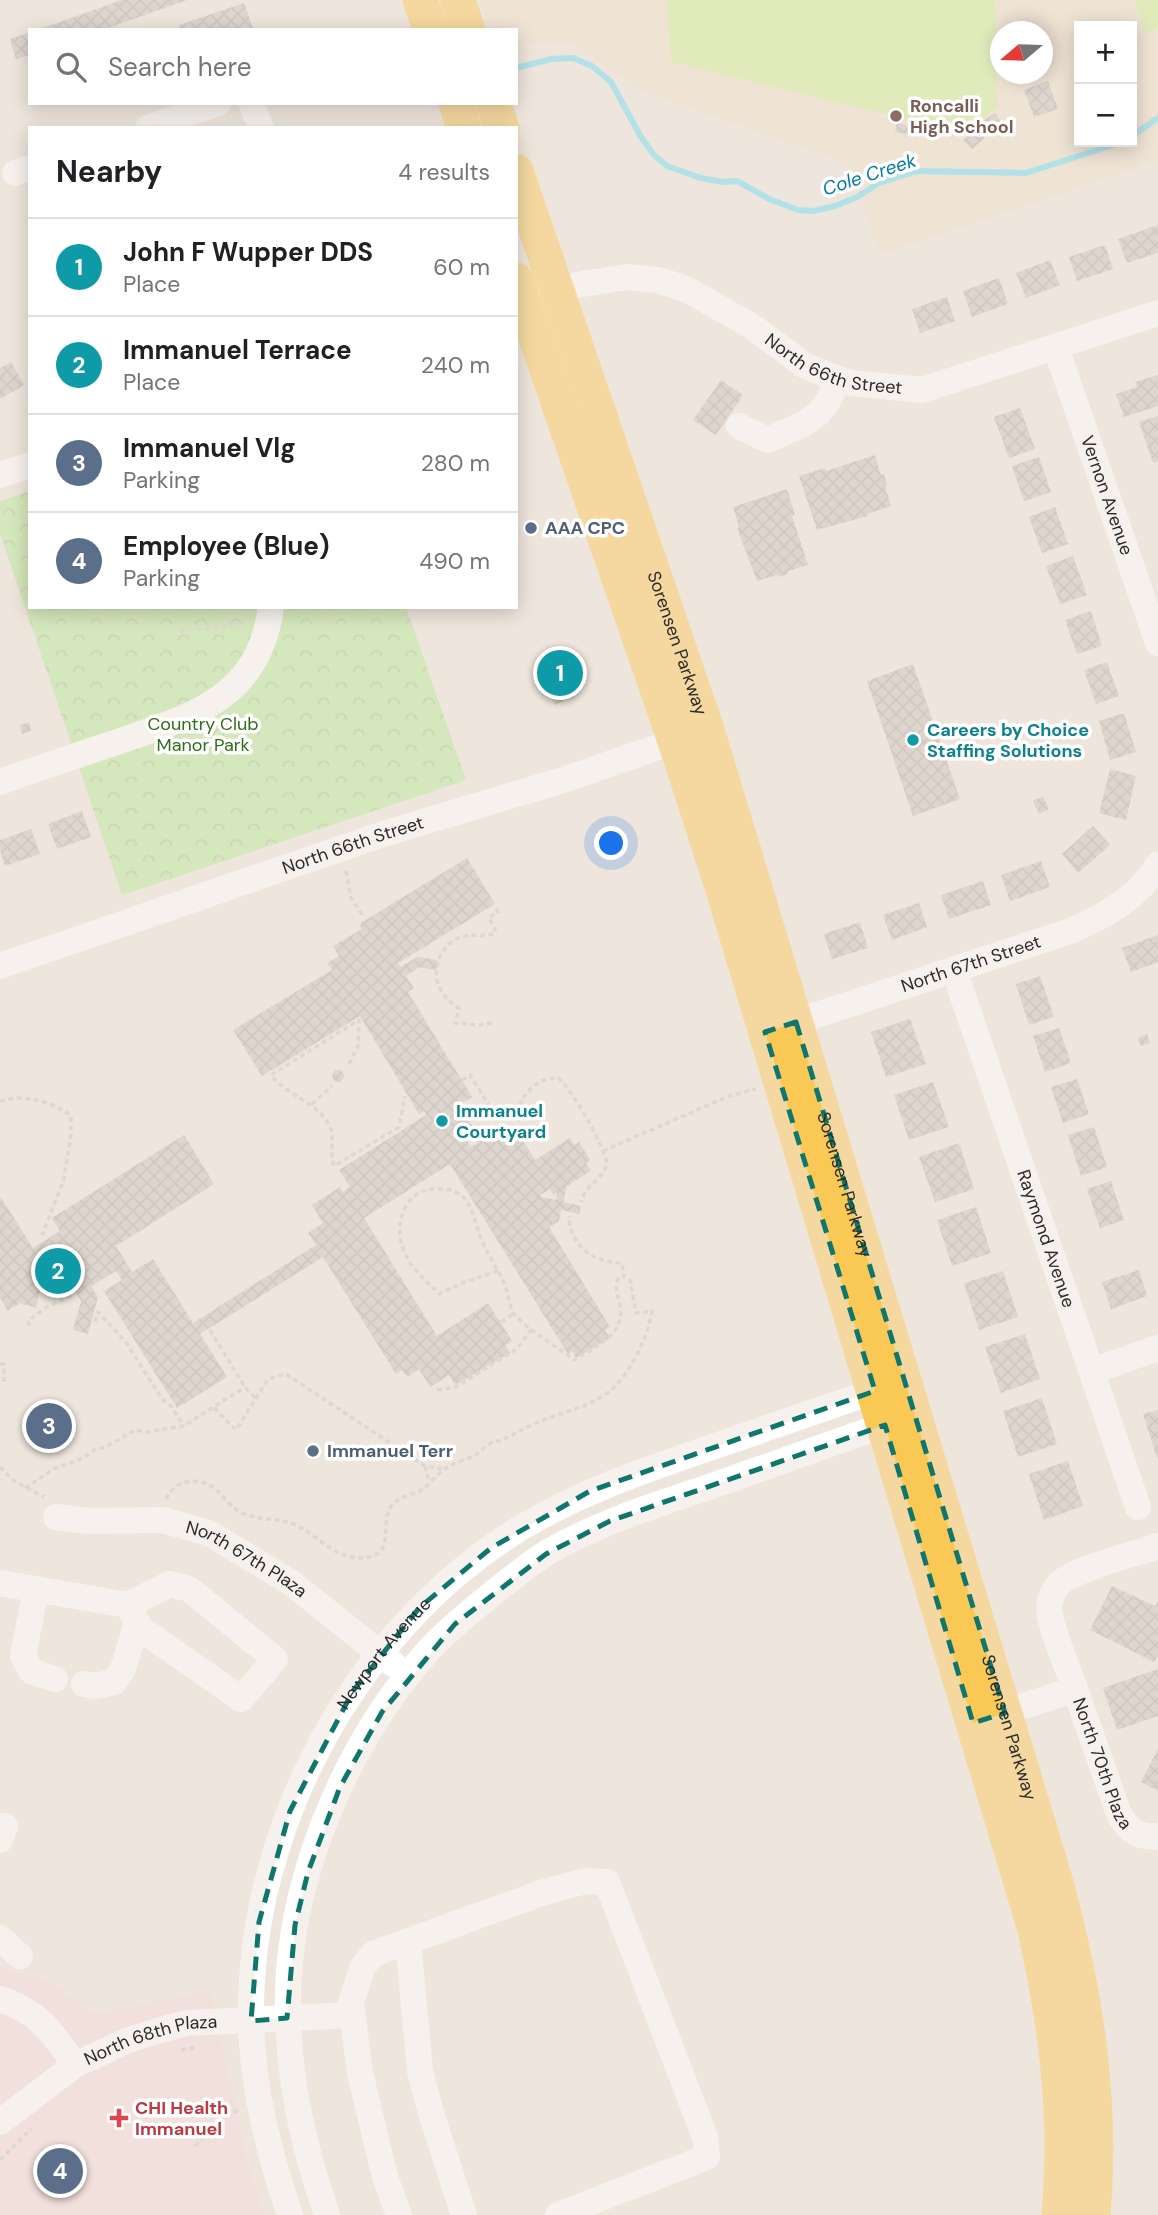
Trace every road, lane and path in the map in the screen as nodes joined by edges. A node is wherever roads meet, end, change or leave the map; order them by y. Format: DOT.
graph roads {
  1 [pos="420,0"];
  2 [pos="452,22"];
  3 [pos="212,105"];
  4 [pos="252,105"];
  5 [pos="457,105"];
  6 [pos="494,105"];
  7 [pos="154,126"];
  8 [pos="260,126"];
  9 [pos="463,126"];
  10 [pos="501,126"];
  11 [pos="518,177"];
  12 [pos="557,290"];
  13 [pos="519,295"];
  14 [pos="1158,313"];
  15 [pos="1056,348"];
  16 [pos="837,379"];
  17 [pos="739,426"];
  18 [pos="28,466"];
  19 [pos="0,475"];
  20 [pos="262,613"];
  21 [pos="180,632"];
  22 [pos="1158,643"];
  23 [pos="708,730"];
  24 [pos="675,741"];
  25 [pos="0,782"];
  26 [pos="342,848"];
  27 [pos="1158,864"];
  28 [pos="495,906"];
  29 [pos="363,917"];
  30 [pos="0,966"];
  31 [pos="954,970"];
  32 [pos="492,1023"];
  33 [pos="781,1027"];
  34 [pos="349,1064"];
  35 [pos="462,1080"];
  36 [pos="332,1086"];
  37 [pos="765,1088"];
  38 [pos="405,1096"];
  39 [pos="0,1101"];
  40 [pos="312,1104"];
  41 [pos="603,1151"];
  42 [pos="581,1202"];
  43 [pos="569,1216"];
  44 [pos="42,1235"];
  45 [pos="498,1271"];
  46 [pos="624,1277"];
  47 [pos="72,1295"];
  48 [pos="513,1314"];
  49 [pos="95,1322"];
  50 [pos="501,1322"];
  51 [pos="29,1326"];
  52 [pos="532,1328"];
  53 [pos="210,1330"];
  54 [pos="1158,1348"];
  55 [pos="0,1364"];
  56 [pos="1092,1371"];
  57 [pos="0,1384"];
  58 [pos="890,1386"];
  59 [pos="245,1387"];
  60 [pos="437,1390"];
  61 [pos="256,1399"];
  62 [pos="214,1408"];
  63 [pos="900,1420"];
  64 [pos="184,1426"];
  65 [pos="425,1466"];
  66 [pos="0,1467"];
  67 [pos="445,1469"];
  68 [pos="429,1482"];
  69 [pos="161,1506"];
  70 [pos="1138,1507"];
  71 [pos="56,1517"];
  72 [pos="1158,1546"];
  73 [pos="0,1583"];
  74 [pos="36,1589"];
  75 [pos="132,1614"];
  76 [pos="381,1655"];
  77 [pos="408,1676"];
  78 [pos="55,1678"];
  79 [pos="84,1684"];
  80 [pos="1075,1689"];
  81 [pos="989,1718"];
  82 [pos="1158,1836"];
  83 [pos="0,1938"];
  84 [pos="408,1941"];
  85 [pos="20,1956"];
  86 [pos="0,1999"];
  87 [pos="353,2015"];
  88 [pos="288,2018"];
  89 [pos="251,2021"];
  90 [pos="202,2046"];
  91 [pos="171,2052"];
  92 [pos="75,2065"];
  93 [pos="242,2109"];
  94 [pos="0,2122"];
  95 [pos="39,2123"];
  96 [pos="195,2146"];
  97 [pos="0,2160"];
  98 [pos="290,2215"];
  99 [pos="327,2215"];
  100 [pos="399,2215"];
  101 [pos="464,2215"];
  102 [pos="558,2215"];
  103 [pos="1059,2215"];
  104 [pos="1093,2215"];
  1 -- 2 [label="main road"];
  3 -- 7 [label="street"];
  4 -- 8 [label="street"];
  5 -- 9 [label="main road"];
  6 -- 10 [label="main road"];
  11 -- 12 [label="main road, Sorensen Parkway"];
  12 -- 13 [label="street, North 66th Street"];
  12 -- 16 [label="street, North 66th Street"];
  12 -- 23 [label="main road, Sorensen Parkway"];
  13 -- 24 [label="main road, Sorensen Parkway"];
  14 -- 15 [label="street, North 66th Street"];
  15 -- 16 [label="street, North 66th Street"];
  15 -- 22 [label="street, Vernon Avenue"];
  16 -- 17 [label="street"];
  18 -- 19 [label="street"];
  20 -- 21 [label="path"];
  20 -- 25 [label="street"];
  23 -- 24 [label="street, North 66th Street"];
  23 -- 33 [label="main road, Sorensen Parkway"];
  24 -- 26 [label="street, North 66th Street"];
  24 -- 33 [label="main road, Sorensen Parkway"];
  26 -- 29 [label="path"];
  26 -- 30 [label="street, North 66th Street"];
  27 -- 31 [label="street, North 67th Street"];
  28 -- 32 [label="path"];
  31 -- 33 [label="street, North 67th Street"];
  31 -- 56 [label="street, Raymond Avenue"];
  33 -- 58 [label="main road, Sorensen Parkway"];
  34 -- 40 [label="path"];
  35 -- 41 [label="path"];
  36 -- 40 [label="path"];
  37 -- 41 [label="path"];
  38 -- 40 [label="path"];
  39 -- 44 [label="path"];
  41 -- 42 [label="path"];
  43 -- 46 [label="path"];
  45 -- 45 [label="path"];
  45 -- 48 [label="path"];
  46 -- 52 [label="path"];
  46 -- 67 [label="path"];
  47 -- 51 [label="path"];
  48 -- 50 [label="path"];
  48 -- 52 [label="path"];
  49 -- 64 [label="path"];
  52 -- 60 [label="path"];
  53 -- 59 [label="path"];
  54 -- 56 [label="street"];
  55 -- 57 [label="path"];
  56 -- 70 [label="street, Raymond Avenue"];
  58 -- 63 [label="main road, Sorensen Parkway"];
  58 -- 76 [label="street, Newport Avenue"];
  59 -- 61 [label="path"];
  59 -- 62 [label="path"];
  61 -- 62 [label="path"];
  61 -- 65 [label="path"];
  62 -- 64 [label="path"];
  63 -- 77 [label="street, Newport Avenue"];
  63 -- 81 [label="main road, Sorensen Parkway"];
  64 -- 66 [label="path"];
  65 -- 67 [label="path"];
  65 -- 68 [label="path"];
  67 -- 68 [label="path"];
  68 -- 69 [label="path"];
  71 -- 76 [label="street, North 67th Plaza"];
  72 -- 80 [label="street"];
  73 -- 74 [label="street"];
  74 -- 75 [label="street"];
  74 -- 78 [label="street"];
  75 -- 75 [label="street"];
  75 -- 79 [label="street"];
  76 -- 77 [label="street, North 67th Plaza"];
  76 -- 89 [label="street, Newport Avenue"];
  77 -- 88 [label="street, Newport Avenue"];
  80 -- 81 [label="street, North 70th Plaza"];
  80 -- 82 [label="street, North 70th Plaza"];
  81 -- 103 [label="main road, Sorensen Parkway"];
  81 -- 104 [label="main road, Sorensen Parkway"];
  83 -- 85 [label="street"];
  84 -- 87 [label="street"];
  84 -- 101 [label="street"];
  84 -- 102 [label="street"];
  86 -- 92 [label="street, North 68th Plaza"];
  87 -- 88 [label="street, North 68th Plaza"];
  87 -- 100 [label="street"];
  88 -- 89 [label="street, North 68th Plaza"];
  88 -- 99 [label="street, Newport Avenue"];
  89 -- 92 [label="street, North 68th Plaza"];
  89 -- 98 [label="street, Newport Avenue"];
  90 -- 91 [label="path"];
  92 -- 94 [label="street"];
  93 -- 96 [label="path"];
  95 -- 97 [label="path"];
}
